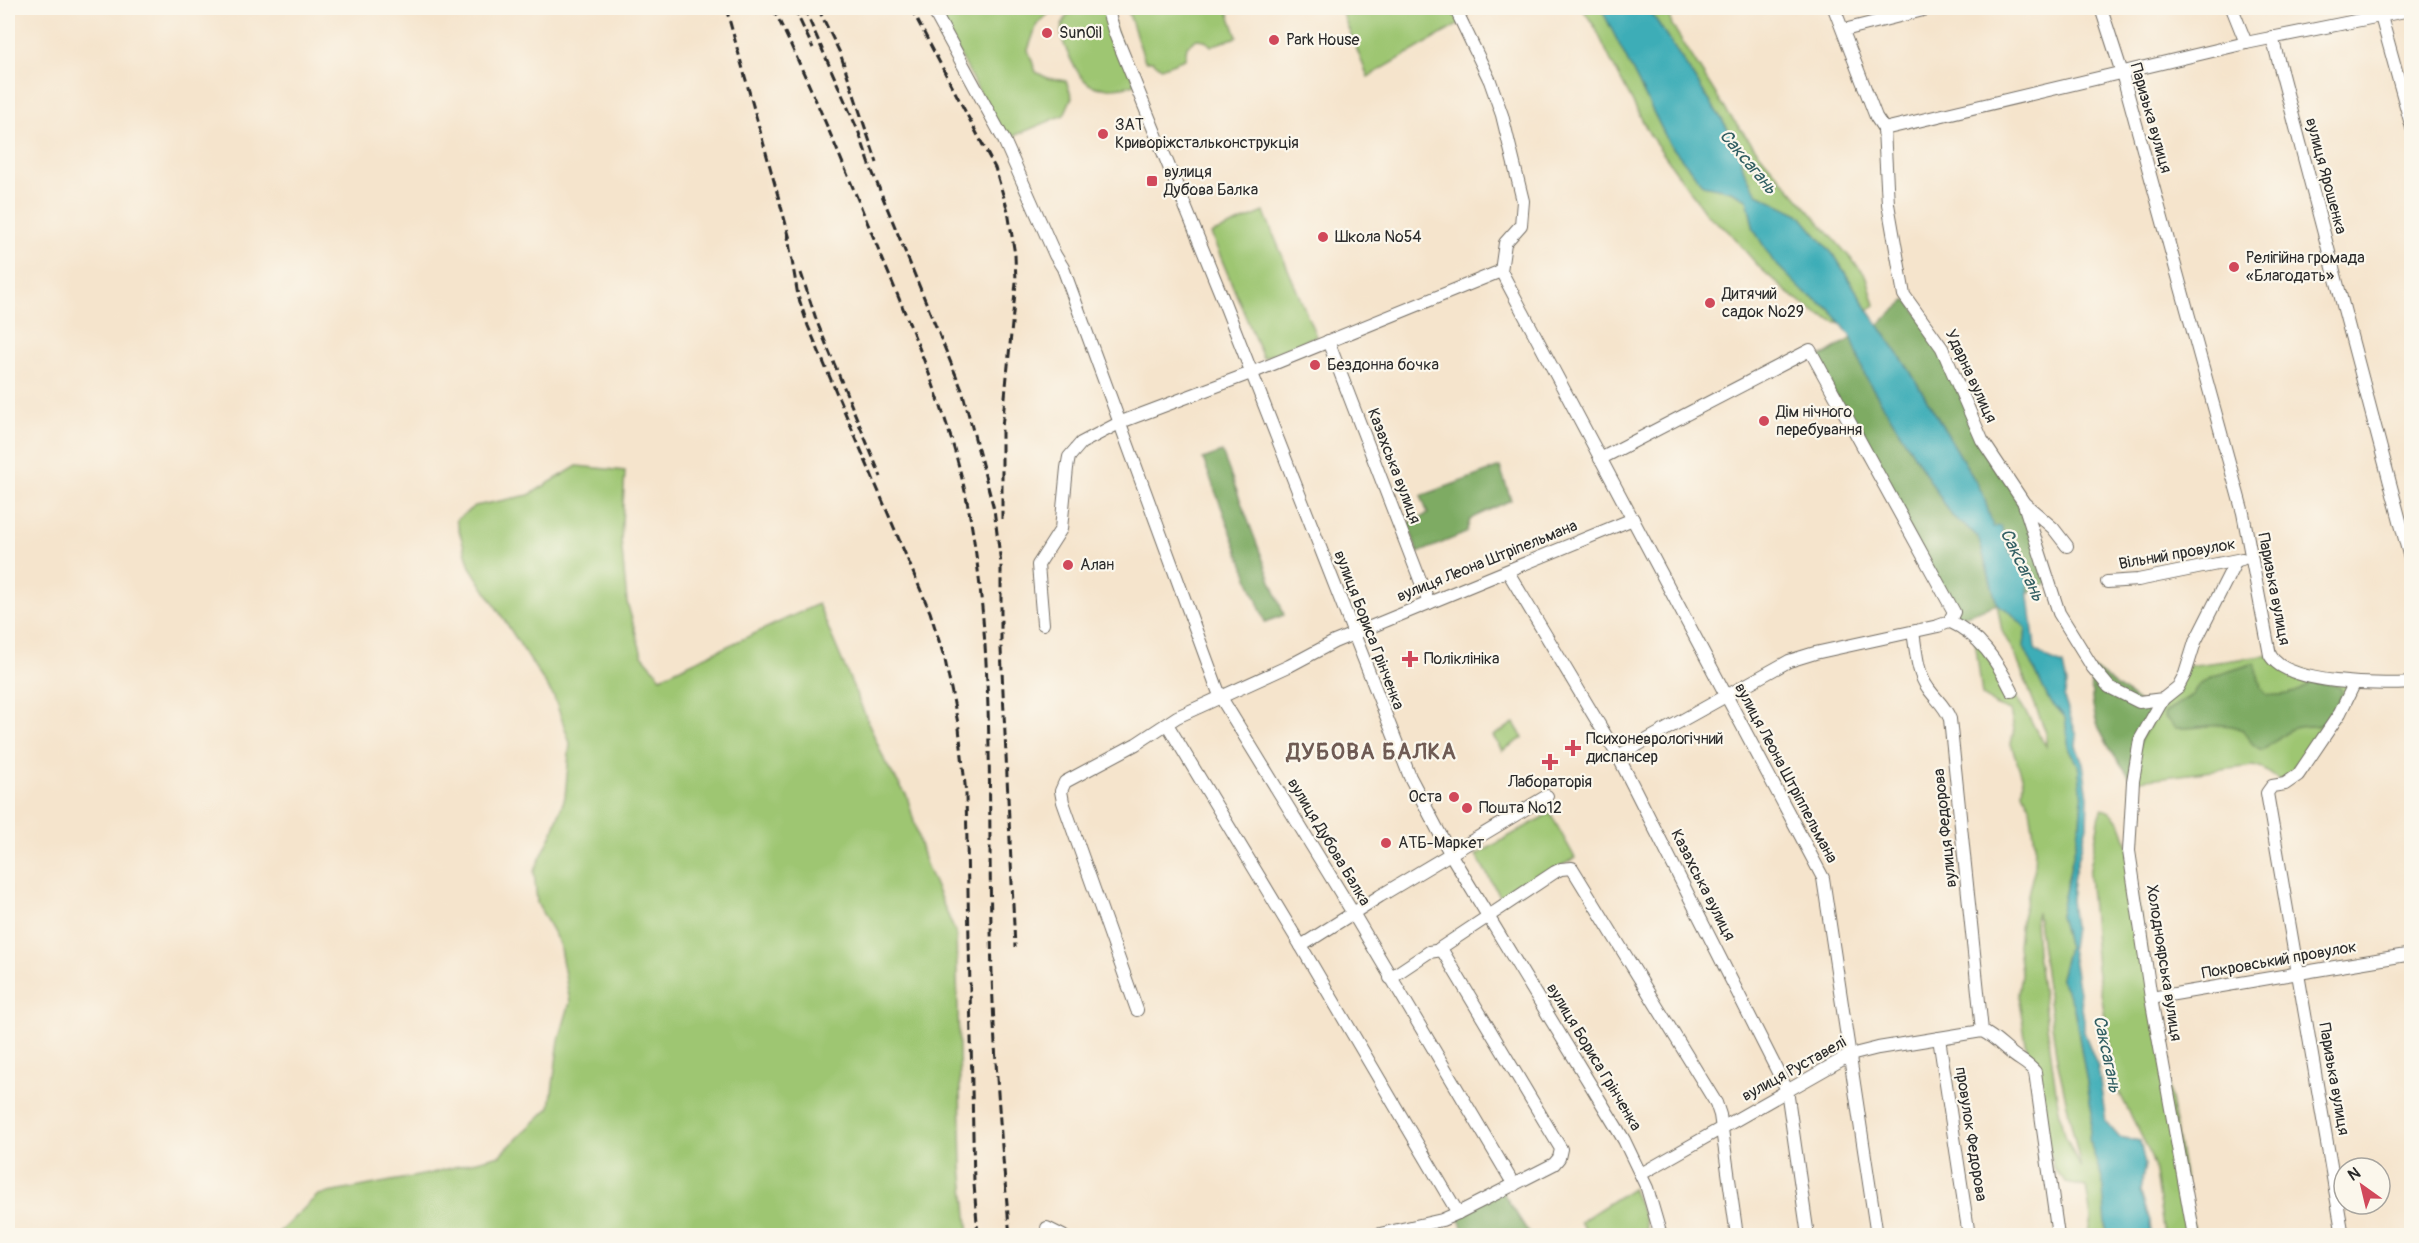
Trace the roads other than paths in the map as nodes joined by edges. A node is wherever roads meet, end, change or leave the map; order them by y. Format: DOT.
graph roads {
  1 [pos="936,8"];
  2 [pos="1107,8"];
  3 [pos="1455,8"];
  4 [pos="1834,8"];
  5 [pos="1931,8"];
  6 [pos="2101,8"];
  7 [pos="2232,8"];
  8 [pos="2410,8"];
  9 [pos="2380,11"];
  10 [pos="1844,30"];
  11 [pos="2272,37"];
  12 [pos="2246,43"];
  13 [pos="2122,73"];
  14 [pos="2412,128"];
  15 [pos="1884,129"];
  16 [pos="1501,270"];
  17 [pos="1328,341"];
  18 [pos="1251,373"];
  19 [pos="1121,422"];
  20 [pos="1600,459"];
  21 [pos="2024,503"];
  22 [pos="1633,519"];
  23 [pos="2067,546"];
  24 [pos="2252,556"];
  25 [pos="2236,561"];
  26 [pos="2412,566"];
  27 [pos="1508,572"];
  28 [pos="2107,582"];
  29 [pos="1429,603"];
  30 [pos="1949,621"];
  31 [pos="1043,624"];
  32 [pos="1913,632"];
  33 [pos="1352,633"];
  34 [pos="2412,683"];
  35 [pos="2354,684"];
  36 [pos="2012,691"];
  37 [pos="1726,694"];
  38 [pos="1220,696"];
  39 [pos="2163,699"];
  40 [pos="1167,724"];
  41 [pos="1618,756"];
  42 [pos="1547,796"];
  43 [pos="1450,855"];
  44 [pos="1353,913"];
  45 [pos="1490,916"];
  46 [pos="1301,946"];
  47 [pos="1439,949"];
  48 [pos="2412,954"];
  49 [pos="2299,974"];
  50 [pos="1390,978"];
  51 [pos="2151,998"];
  52 [pos="1137,1010"];
  53 [pos="1982,1031"];
  54 [pos="1939,1038"];
  55 [pos="1850,1055"];
  56 [pos="1787,1090"];
  57 [pos="1721,1128"];
  58 [pos="1641,1174"];
  59 [pos="1514,1185"];
  60 [pos="1458,1213"];
  61 [pos="1047,1228"];
  62 [pos="1063,1236"];
  63 [pos="1371,1236"];
  64 [pos="1661,1236"];
  65 [pos="1737,1236"];
  66 [pos="1808,1236"];
  67 [pos="1877,1236"];
  68 [pos="1970,1236"];
  69 [pos="2058,1236"];
  70 [pos="2194,1236"];
  71 [pos="2343,1236"];
  1 -- 19 [label="street, вулиця Дубова Балка"];
  2 -- 18 [label="street, вулиця Бориса Грінченка"];
  3 -- 16 [label="street"];
  4 -- 10 [label="street, Ударна вулиця"];
  5 -- 10 [label="street"];
  6 -- 13 [label="street, Паризька вулиця"];
  7 -- 12 [label="street"];
  8 -- 9 [label="street"];
  9 -- 11 [label="street"];
  9 -- 14 [label="street"];
  10 -- 15 [label="street, Ударна вулиця"];
  11 -- 12 [label="street"];
  11 -- 26 [label="street, вулиця Ярошенка"];
  12 -- 13 [label="street"];
  13 -- 15 [label="street"];
  13 -- 24 [label="street, Паризька вулиця"];
  15 -- 21 [label="street, Ударна вулиця"];
  16 -- 17 [label="street"];
  16 -- 20 [label="street, вулиця Леона Штріппельмана"];
  17 -- 18 [label="street"];
  17 -- 29 [label="street, Казахська вулиця"];
  18 -- 19 [label="street"];
  18 -- 33 [label="street, вулиця Бориса Грінченка"];
  19 -- 31 [label="street"];
  19 -- 38 [label="street, вулиця Дубова Балка"];
  20 -- 22 [label="street, вулиця Леона Штріппельмана"];
  20 -- 30 [label="street"];
  21 -- 23 [label="street, Ударна вулиця"];
  21 -- 39 [label="street"];
  22 -- 27 [label="street, вулиця Леона Штріпельмана"];
  22 -- 37 [label="street, вулиця Леона Штріппельмана"];
  24 -- 25 [label="street, Вільний провулок"];
  24 -- 35 [label="street, Паризька вулиця"];
  25 -- 28 [label="street, Вільний провулок"];
  25 -- 39 [label="street, Холодноярська вулиця"];
  27 -- 29 [label="street, вулиця Леона Штріпельмана"];
  27 -- 41 [label="street, Казахська вулиця"];
  29 -- 33 [label="street, вулиця Леона Штріпельмана"];
  30 -- 32 [label="street"];
  30 -- 36 [label="street"];
  32 -- 37 [label="street"];
  32 -- 53 [label="street, вулиця Федорова"];
  33 -- 38 [label="street, вулиця Леона Штріпельмана"];
  33 -- 43 [label="street, вулиця Бориса Грінченка"];
  34 -- 35 [label="street"];
  35 -- 49 [label="street, Паризька вулиця"];
  37 -- 41 [label="street"];
  37 -- 55 [label="street, вулиця Леона Штріппельмана"];
  38 -- 40 [label="street, вулиця Леона Штріпельмана"];
  38 -- 44 [label="street, вулиця Дубова Балка"];
  39 -- 51 [label="street, Холодноярська вулиця"];
  40 -- 46 [label="street"];
  40 -- 52 [label="street, вулиця Леона Штріпельмана"];
  41 -- 56 [label="street, Казахська вулиця"];
  42 -- 43 [label="street"];
  43 -- 44 [label="street"];
  43 -- 45 [label="street, вулиця Бориса Грінченка"];
  44 -- 46 [label="street"];
  44 -- 50 [label="street, вулиця Дубова Балка"];
  45 -- 47 [label="street"];
  45 -- 57 [label="street"];
  45 -- 58 [label="street, вулиця Бориса Грінченка"];
  46 -- 60 [label="street"];
  47 -- 50 [label="street"];
  47 -- 59 [label="street"];
  48 -- 49 [label="street, Покровський провулок"];
  49 -- 51 [label="street, Покровський провулок"];
  49 -- 71 [label="street, Паризька вулиця"];
  50 -- 59 [label="street, вулиця Дубова Балка"];
  51 -- 70 [label="street, Холодноярська вулиця"];
  53 -- 54 [label="street, вулиця Руставелі"];
  53 -- 69 [label="street"];
  54 -- 55 [label="street, вулиця Руставелі"];
  54 -- 68 [label="street, провулок Федорова"];
  55 -- 56 [label="street, вулиця Руставелі"];
  55 -- 67 [label="street, вулиця Леона Штріппельмана"];
  56 -- 57 [label="street, вулиця Руставелі"];
  56 -- 66 [label="street, Казахська вулиця"];
  57 -- 58 [label="street, вулиця Руставелі"];
  57 -- 65 [label="street"];
  58 -- 64 [label="street, вулиця Бориса Грінченка"];
  59 -- 60 [label="street"];
  60 -- 63 [label="street"];
  61 -- 62 [label="street"];
}
